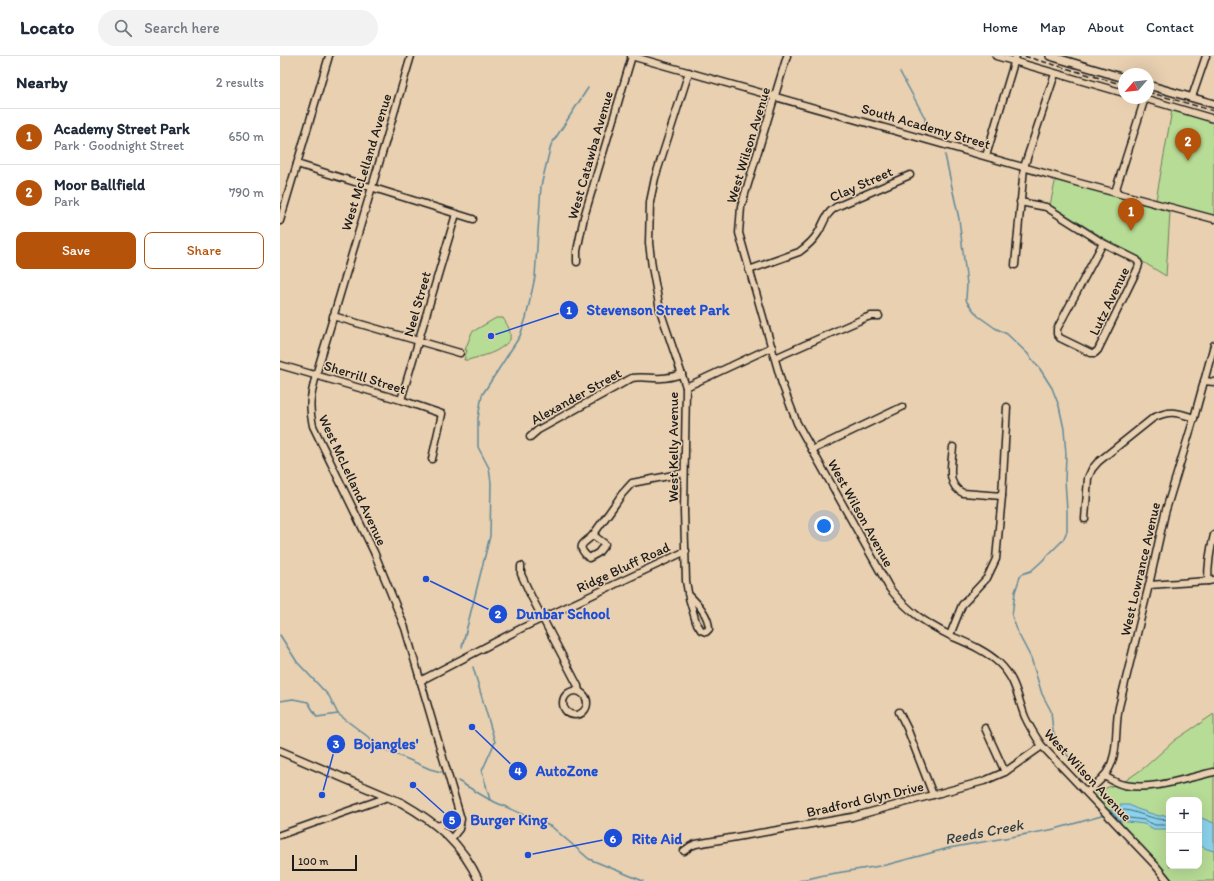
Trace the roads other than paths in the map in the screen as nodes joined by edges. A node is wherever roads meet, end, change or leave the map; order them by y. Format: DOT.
graph roads {
  1 [pos="329,56"];
  2 [pos="411,56"];
  3 [pos="632,56"];
  4 [pos="787,56"];
  5 [pos="996,56"];
  6 [pos="1050,56"];
  7 [pos="1206,56"];
  8 [pos="1015,59"];
  9 [pos="689,72"];
  10 [pos="1055,74"];
  11 [pos="1118,76"];
  12 [pos="1154,87"];
  13 [pos="1118,91"];
  14 [pos="775,96"];
  15 [pos="1192,97"];
  16 [pos="1154,101"];
  17 [pos="1142,104"];
  18 [pos="1214,104"];
  19 [pos="1214,119"];
  20 [pos="986,156"];
  21 [pos="297,164"];
  22 [pos="1024,167"];
  23 [pos="910,176"];
  24 [pos="371,187"];
  25 [pos="1115,192"];
  26 [pos="1020,202"];
  27 [pos="456,214"];
  28 [pos="473,219"];
  29 [pos="1214,219"];
  30 [pos="280,221"];
  31 [pos="1103,243"];
  32 [pos="577,262"];
  33 [pos="1015,265"];
  34 [pos="750,270"];
  35 [pos="333,316"];
  36 [pos="879,316"];
  37 [pos="419,341"];
  38 [pos="1214,345"];
  39 [pos="772,347"];
  40 [pos="460,353"];
  41 [pos="775,358"];
  42 [pos="280,365"];
  43 [pos="682,374"];
  44 [pos="316,375"];
  45 [pos="1204,381"];
  46 [pos="1214,382"];
  47 [pos="686,388"];
  48 [pos="401,400"];
  49 [pos="902,407"];
  50 [pos="1007,407"];
  51 [pos="1194,418"];
  52 [pos="530,437"];
  53 [pos="953,447"];
  54 [pos="812,450"];
  55 [pos="432,459"];
  56 [pos="684,473"];
  57 [pos="1002,496"];
  58 [pos="1085,519"];
  59 [pos="593,535"];
  60 [pos="1214,535"];
  61 [pos="686,551"];
  62 [pos="521,566"];
  63 [pos="1211,581"];
  64 [pos="1149,585"];
  65 [pos="688,594"];
  66 [pos="543,618"];
  67 [pos="950,635"];
  68 [pos="420,681"];
  69 [pos="579,691"];
  70 [pos="899,712"];
  71 [pos="985,728"];
  72 [pos="1042,746"];
  73 [pos="280,751"];
  74 [pos="1005,772"];
  75 [pos="1214,772"];
  76 [pos="1104,776"];
  77 [pos="1087,792"];
  78 [pos="933,795"];
  79 [pos="388,797"];
  80 [pos="459,809"];
  81 [pos="437,826"];
  82 [pos="280,835"];
  83 [pos="451,838"];
  84 [pos="684,851"];
  85 [pos="479,881"];
  86 [pos="1168,881"];
  1 -- 21 [label="street"];
  2 -- 24 [label="street, West McLelland Avenue"];
  3 -- 9 [label="street, South Academy Street"];
  3 -- 32 [label="street, West Catawba Avenue"];
  4 -- 14 [label="street, West Wilson Avenue"];
  5 -- 8 [label="street"];
  6 -- 11 [label="main road"];
  7 -- 15 [label="street"];
  8 -- 10 [label="street"];
  8 -- 20 [label="street"];
  9 -- 14 [label="street, South Academy Street"];
  9 -- 43 [label="street, West Kelly Avenue"];
  10 -- 13 [label="street"];
  10 -- 22 [label="street"];
  12 -- 15 [label="main road"];
  14 -- 20 [label="street, South Academy Street"];
  14 -- 34 [label="street, West Wilson Avenue"];
  15 -- 18 [label="main road"];
  16 -- 19 [label="street"];
  17 -- 25 [label="street"];
  20 -- 22 [label="street, South Academy Street"];
  21 -- 24 [label="street"];
  21 -- 30 [label="street"];
  22 -- 25 [label="street, South Academy Street"];
  22 -- 26 [label="street"];
  23 -- 34 [label="street, Clay Street"];
  24 -- 27 [label="street"];
  24 -- 35 [label="street, West McLelland Avenue"];
  25 -- 29 [label="street, South Academy Street"];
  26 -- 31 [label="street"];
  26 -- 33 [label="street"];
  27 -- 28 [label="street"];
  27 -- 37 [label="street, Neel Street"];
  31 -- 31 [label="street, Lutz Avenue"];
  34 -- 39 [label="street, West Wilson Avenue"];
  35 -- 37 [label="street"];
  35 -- 44 [label="street, West McLelland Avenue"];
  36 -- 41 [label="street"];
  37 -- 40 [label="street"];
  37 -- 48 [label="street, Neel Street"];
  38 -- 45 [label="street, West Lowrance Avenue"];
  39 -- 41 [label="street, West Wilson Avenue"];
  39 -- 47 [label="street"];
  41 -- 54 [label="street, West Wilson Avenue"];
  42 -- 44 [label="street, Sherrill Street"];
  43 -- 47 [label="street, West Kelly Avenue"];
  43 -- 52 [label="street, Alexander Street"];
  44 -- 48 [label="street, Sherrill Street"];
  44 -- 68 [label="street, West McLelland Avenue"];
  45 -- 46 [label="street"];
  45 -- 51 [label="street, West Lowrance Avenue"];
  47 -- 56 [label="street, West Kelly Avenue"];
  48 -- 55 [label="street, Sherrill Street"];
  49 -- 54 [label="street"];
  50 -- 57 [label="street"];
  51 -- 58 [label="street"];
  51 -- 64 [label="street, West Lowrance Avenue"];
  53 -- 57 [label="street"];
  54 -- 67 [label="street, West Wilson Avenue"];
  56 -- 59 [label="street"];
  56 -- 61 [label="street, West Kelly Avenue"];
  57 -- 67 [label="street"];
  60 -- 63 [label="street"];
  61 -- 65 [label="street, West Kelly Avenue"];
  61 -- 66 [label="street, Ridge Bluff Road"];
  62 -- 66 [label="street"];
  63 -- 64 [label="street"];
  64 -- 76 [label="street, West Lowrance Avenue"];
  65 -- 65 [label="street, West Kelly Avenue"];
  66 -- 68 [label="street, Ridge Bluff Road"];
  66 -- 69 [label="street"];
  67 -- 72 [label="street, West Wilson Avenue"];
  68 -- 80 [label="street, West McLelland Avenue"];
  69 -- 69 [label="street"];
  70 -- 78 [label="street"];
  71 -- 74 [label="street"];
  72 -- 74 [label="street, Bradford Glyn Drive"];
  72 -- 77 [label="street, West Wilson Avenue"];
  73 -- 79 [label="main road"];
  74 -- 78 [label="street, Bradford Glyn Drive"];
  75 -- 76 [label="street"];
  76 -- 77 [label="street, West Lowrance Avenue"];
  77 -- 86 [label="street, West Wilson Avenue"];
  78 -- 84 [label="street, Bradford Glyn Drive"];
  79 -- 81 [label="main road"];
  79 -- 82 [label="street"];
  80 -- 81 [label="street"];
  80 -- 83 [label="street, West McLelland Avenue"];
  81 -- 83 [label="main road"];
  83 -- 85 [label="main road"];
}
